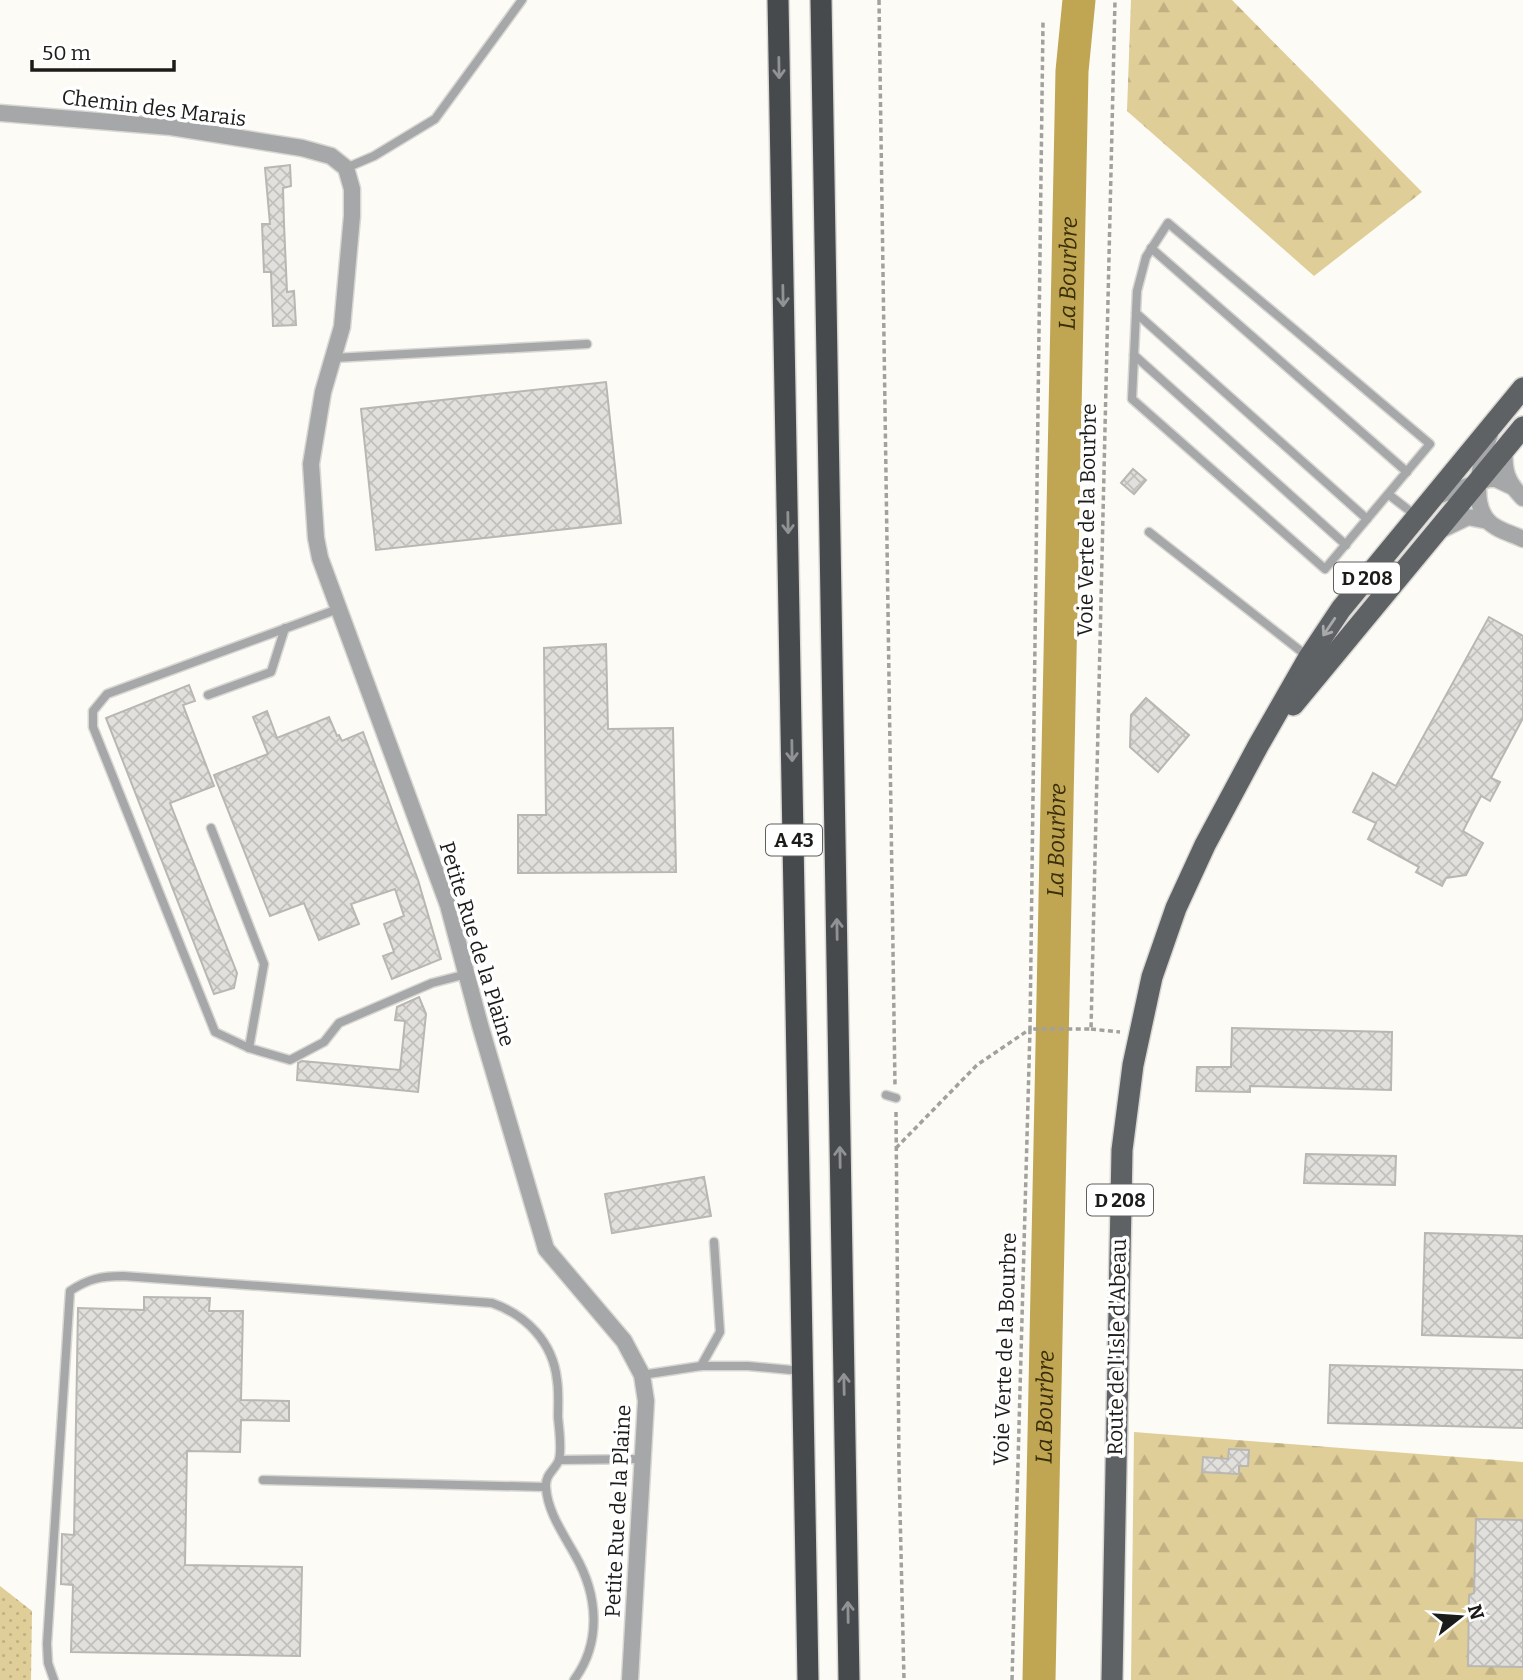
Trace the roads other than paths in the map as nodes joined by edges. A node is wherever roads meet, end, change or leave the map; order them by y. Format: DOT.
graph roads {
  1 [pos="522,0"];
  2 [pos="778,0"];
  3 [pos="821,0"];
  4 [pos="0,113"];
  5 [pos="346,168"];
  6 [pos="1152,248"];
  7 [pos="1136,313"];
  8 [pos="587,344"];
  9 [pos="1134,355"];
  10 [pos="334,358"];
  11 [pos="1523,388"];
  12 [pos="1495,422"];
  13 [pos="1523,427"];
  14 [pos="1505,449"];
  15 [pos="1407,472"];
  16 [pos="1478,481"];
  17 [pos="1518,493"];
  18 [pos="1388,494"];
  19 [pos="1434,497"];
  20 [pos="1418,517"];
  21 [pos="1367,519"];
  22 [pos="1488,521"];
  23 [pos="1149,532"];
  24 [pos="1436,533"];
  25 [pos="1523,539"];
  26 [pos="1346,545"];
  27 [pos="338,609"];
  28 [pos="285,628"];
  29 [pos="1317,662"];
  30 [pos="208,695"];
  31 [pos="211,828"];
  32 [pos="467,974"];
  33 [pos="249,1048"];
  34 [pos="886,1095"];
  35 [pos="895,1098"];
  36 [pos="714,1242"];
  37 [pos="701,1366"];
  38 [pos="804,1371"];
  39 [pos="642,1375"];
  40 [pos="643,1459"];
  41 [pos="559,1460"];
  42 [pos="263,1480"];
  43 [pos="545,1486"];
  44 [pos="54,1680"];
  45 [pos="573,1680"];
  46 [pos="629,1680"];
  47 [pos="808,1680"];
  48 [pos="849,1680"];
  49 [pos="1112,1680"];
  1 -- 5 [label="lane"];
  2 -- 38 [label="highway, A 43, one-way"];
  48 -- 3 [label="highway, A 43, one-way"];
  4 -- 5 [label="street, Chemin des Marais"];
  5 -- 10 [label="street, Petite Rue de la Plaine"];
  6 -- 7 [label="lane"];
  6 -- 15 [label="lane"];
  6 -- 15 [label="lane"];
  7 -- 9 [label="lane"];
  7 -- 21 [label="lane"];
  8 -- 10 [label="lane"];
  9 -- 26 [label="lane"];
  9 -- 26 [label="lane"];
  10 -- 27 [label="street, Petite Rue de la Plaine"];
  11 -- 12 [label="main road, Route de l'Isle d'Abeau / D 208"];
  12 -- 16 [label="street"];
  12 -- 19 [label="main road, Route de l'Isle d'Abeau / D 208"];
  13 -- 14 [label="main road, Route de l'Isle d'Abeau / D 208"];
  14 -- 16 [label="main road, Route de l'Isle d'Abeau / D 208"];
  14 -- 17 [label="street"];
  15 -- 18 [label="lane"];
  16 -- 17 [label="street"];
  16 -- 19 [label="street"];
  16 -- 22 [label="street"];
  16 -- 24 [label="main road, Route de l'Isle d'Abeau / D 208"];
  18 -- 20 [label="lane"];
  18 -- 21 [label="lane"];
  19 -- 20 [label="main road, Route de l'Isle d'Abeau / D 208"];
  20 -- 29 [label="main road, Route de l'Isle d'Abeau / D 208, one-way"];
  21 -- 26 [label="lane"];
  22 -- 24 [label="street"];
  22 -- 25 [label="street"];
  23 -- 29 [label="lane"];
  24 -- 29 [label="main road, Route de l'Isle d'Abeau / D 208"];
  27 -- 28 [label="lane"];
  27 -- 32 [label="street, Petite Rue de la Plaine"];
  28 -- 30 [label="lane"];
  28 -- 33 [label="lane"];
  29 -- 49 [label="main road, Route de l'Isle d'Abeau / D 208"];
  31 -- 33 [label="lane"];
  32 -- 33 [label="lane"];
  32 -- 39 [label="street, Petite Rue de la Plaine"];
  34 -- 35 [label="lane"];
  36 -- 37 [label="lane"];
  37 -- 38 [label="lane"];
  37 -- 39 [label="lane"];
  38 -- 47 [label="highway, A 43"];
  39 -- 40 [label="street, Petite Rue de la Plaine"];
  40 -- 41 [label="lane"];
  40 -- 46 [label="street, Petite Rue de la Plaine"];
  41 -- 43 [label="lane"];
  41 -- 44 [label="lane"];
  42 -- 43 [label="lane"];
  43 -- 45 [label="lane"];
}
